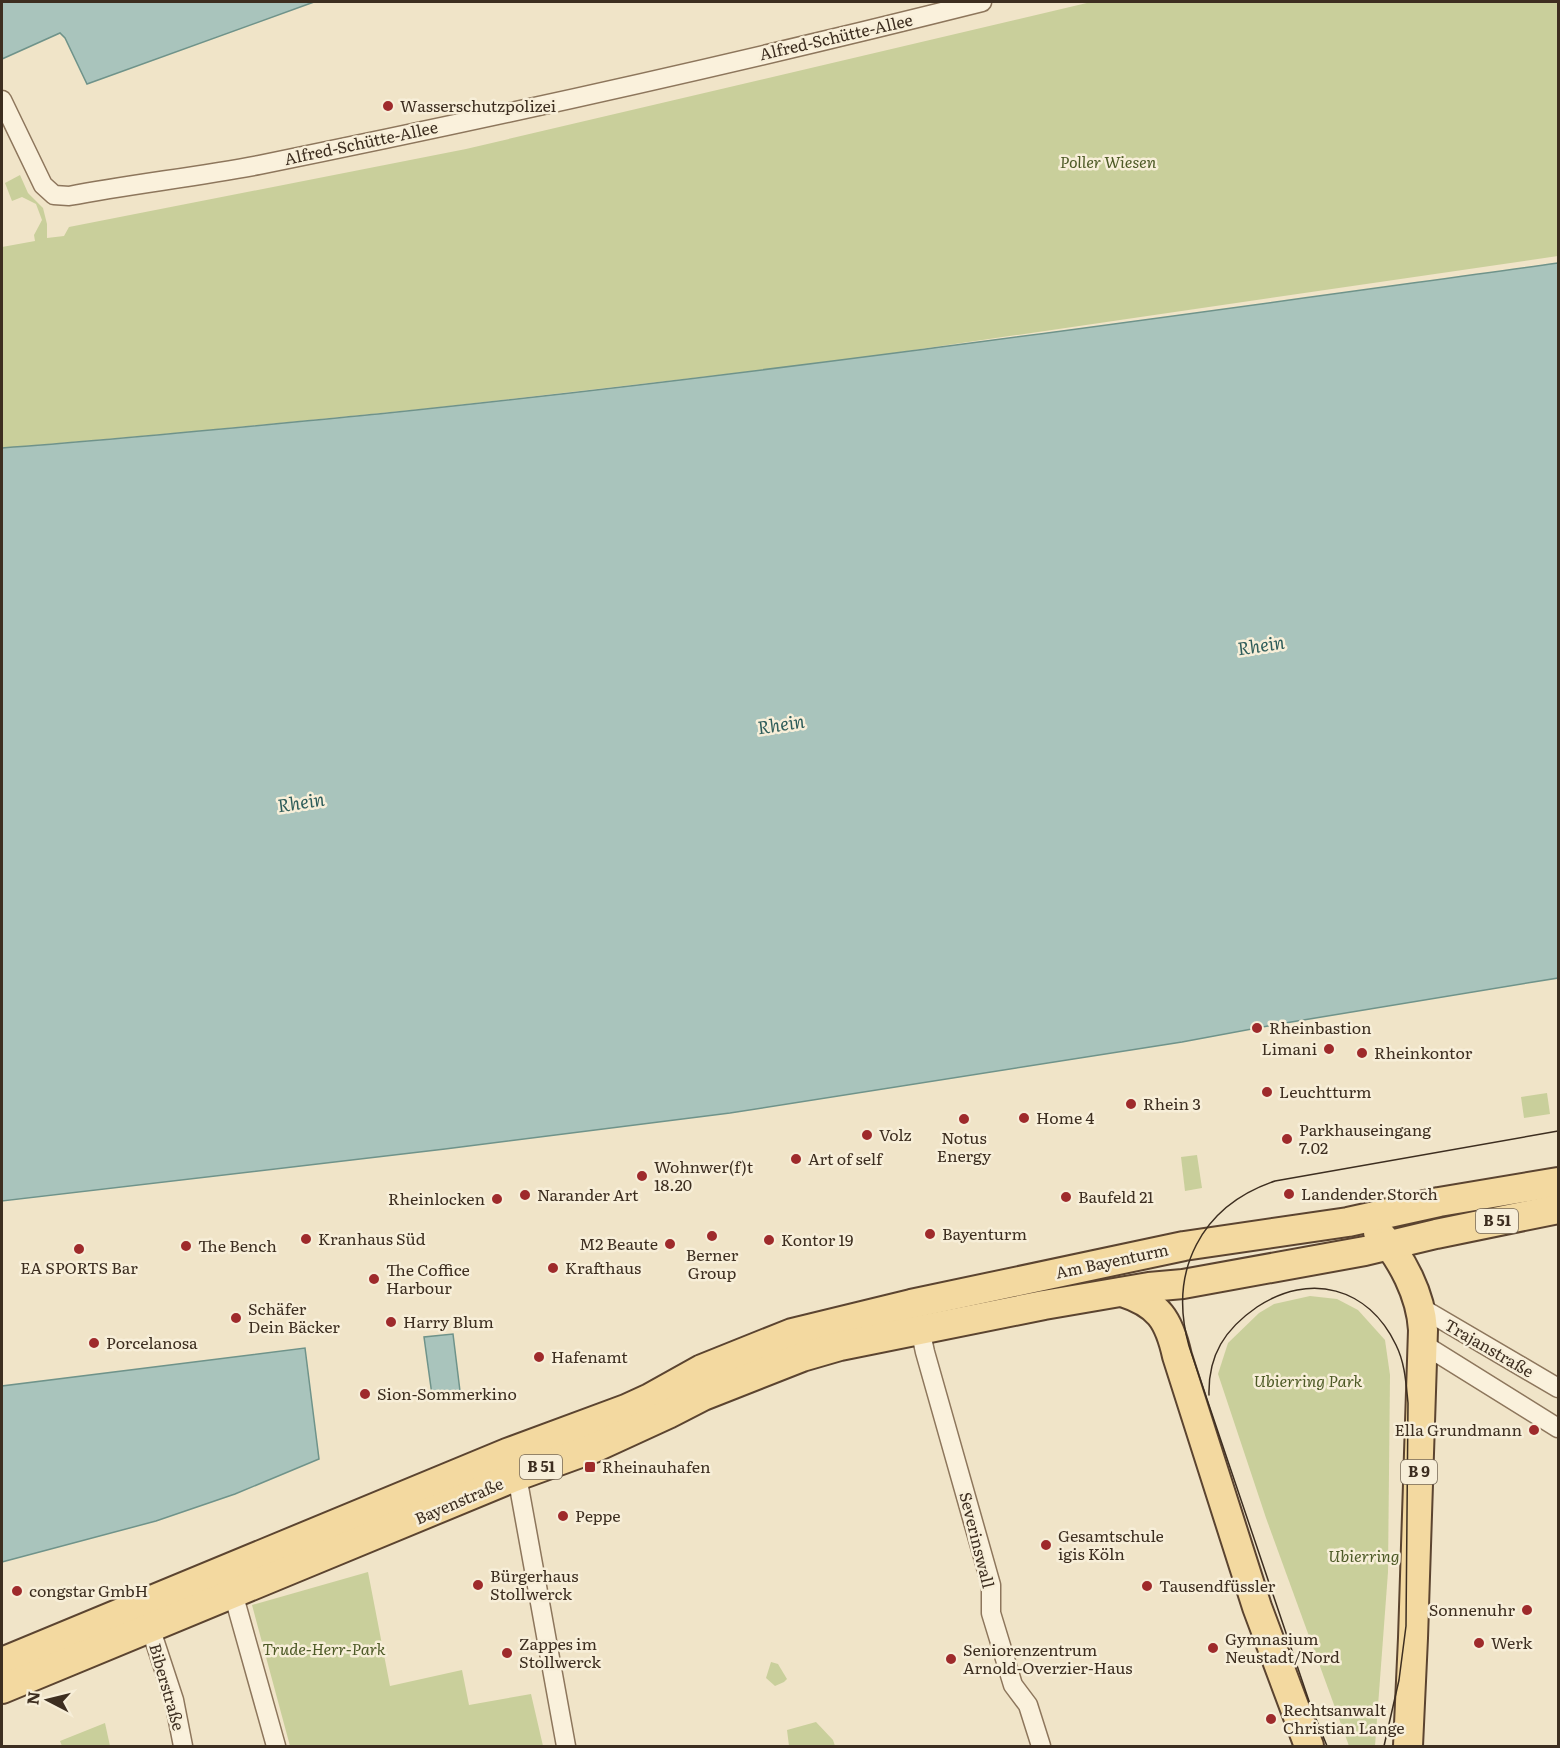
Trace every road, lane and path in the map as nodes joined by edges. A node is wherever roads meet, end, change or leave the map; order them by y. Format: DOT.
graph roads {
  1 [pos="982,2"];
  2 [pos="2,100"];
  3 [pos="1558,1182"];
  4 [pos="1558,1209"];
  5 [pos="1348,1222"];
  6 [pos="1268,1234"];
  7 [pos="1436,1234"];
  8 [pos="1389,1245"];
  9 [pos="1119,1261"];
  10 [pos="1191,1282"];
  11 [pos="978,1290"];
  12 [pos="1122,1292"];
  13 [pos="1420,1307"];
  14 [pos="878,1314"];
  15 [pos="984,1317"];
  16 [pos="921,1329"];
  17 [pos="1171,1331"];
  18 [pos="1423,1344"];
  19 [pos="1558,1388"];
  20 [pos="1558,1428"];
  21 [pos="512,1465"];
  22 [pos="233,1593"];
  23 [pos="150,1627"];
  24 [pos="2,1662"];
  25 [pos="2,1689"];
  26 [pos="183,1746"];
  27 [pos="276,1746"];
  28 [pos="566,1746"];
  29 [pos="1041,1746"];
  30 [pos="1309,1746"];
  31 [pos="1408,1746"];
  1 -- 2 [label="street, Alfred-Schütte-Allee"];
  3 -- 5 [label="main road, Am Bayenturm"];
  4 -- 7 [label="main road, B 51"];
  5 -- 6 [label="main road, Am Bayenturm"];
  5 -- 8 [label="main road, B 9"];
  6 -- 9 [label="main road, Am Bayenturm / B 51"];
  6 -- 10 [label="main road"];
  7 -- 8 [label="main road, B 51"];
  7 -- 13 [label="main road, B 9"];
  8 -- 10 [label="main road, Am Bayenturm / B 51"];
  8 -- 13 [label="main road, B 9"];
  9 -- 11 [label="main road, Am Bayenturm / B 51"];
  9 -- 12 [label="main road"];
  10 -- 12 [label="main road, Am Bayenturm / B 51"];
  10 -- 17 [label="main road"];
  11 -- 14 [label="main road, Am Bayenturm / B 51"];
  11 -- 15 [label="main road"];
  12 -- 15 [label="main road, Am Bayenturm / B 51"];
  12 -- 17 [label="main road"];
  13 -- 18 [label="main road, B 9"];
  13 -- 19 [label="street, Trajanstraße"];
  14 -- 21 [label="main road, Bayenstraße / B 51"];
  15 -- 16 [label="main road, Am Bayenturm / B 51"];
  16 -- 21 [label="main road, Bayenstraße / B 51"];
  16 -- 29 [label="street, Severinswall"];
  17 -- 30 [label="main road"];
  18 -- 20 [label="street, Trajanstraße"];
  18 -- 31 [label="main road, B 9"];
  21 -- 22 [label="main road, Bayenstraße / B 51"];
  21 -- 24 [label="main road, Bayenstraße / B 51"];
  21 -- 28 [label="street"];
  22 -- 23 [label="main road, Bayenstraße / B 51"];
  22 -- 27 [label="street"];
  23 -- 25 [label="main road, Bayenstraße / B 51"];
  23 -- 26 [label="street, Biberstraße"];
}
